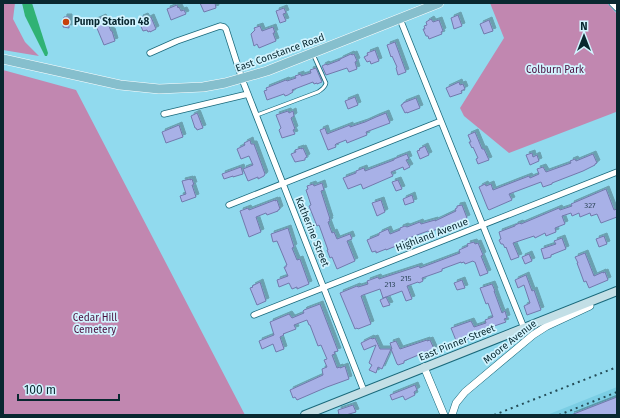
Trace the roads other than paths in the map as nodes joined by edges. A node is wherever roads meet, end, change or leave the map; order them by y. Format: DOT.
graph roads {
  1 [pos="439,3"];
  2 [pos="612,3"];
  3 [pos="617,8"];
  4 [pos="400,19"];
  5 [pos="150,53"];
  6 [pos="313,53"];
  7 [pos="3,59"];
  8 [pos="242,79"];
  9 [pos="248,94"];
  10 [pos="164,114"];
  11 [pos="257,115"];
  12 [pos="441,121"];
  13 [pos="617,172"];
  14 [pos="284,184"];
  15 [pos="229,205"];
  16 [pos="482,225"];
  17 [pos="324,287"];
  18 [pos="617,292"];
  19 [pos="254,315"];
  20 [pos="524,328"];
  21 [pos="424,367"];
  22 [pos="364,391"];
  23 [pos="305,415"];
  24 [pos="444,415"];
  25 [pos="452,415"];
  1 -- 4 [label="main road, East Constance Road"];
  2 -- 3 [label="street"];
  4 -- 6 [label="main road, East Constance Road"];
  4 -- 12 [label="street"];
  5 -- 8 [label="street, Katherine Street"];
  6 -- 8 [label="main road, East Constance Road"];
  6 -- 11 [label="lane"];
  7 -- 8 [label="main road, East Constance Road"];
  8 -- 9 [label="street, Katherine Street"];
  9 -- 10 [label="street"];
  9 -- 11 [label="street, Katherine Street"];
  11 -- 14 [label="street, Katherine Street"];
  12 -- 14 [label="street"];
  12 -- 16 [label="street"];
  13 -- 16 [label="street, Highland Avenue"];
  14 -- 15 [label="street"];
  14 -- 17 [label="street, Katherine Street"];
  16 -- 17 [label="street, Highland Avenue"];
  16 -- 20 [label="street"];
  17 -- 19 [label="street, Highland Avenue"];
  17 -- 22 [label="street, Katherine Street"];
  18 -- 20 [label="main road, East Pinner Street"];
  18 -- 25 [label="street, Moore Avenue"];
  20 -- 21 [label="main road, East Pinner Street"];
  21 -- 22 [label="main road, East Pinner Street"];
  21 -- 24 [label="street"];
  22 -- 23 [label="main road, East Pinner Street"];
}
